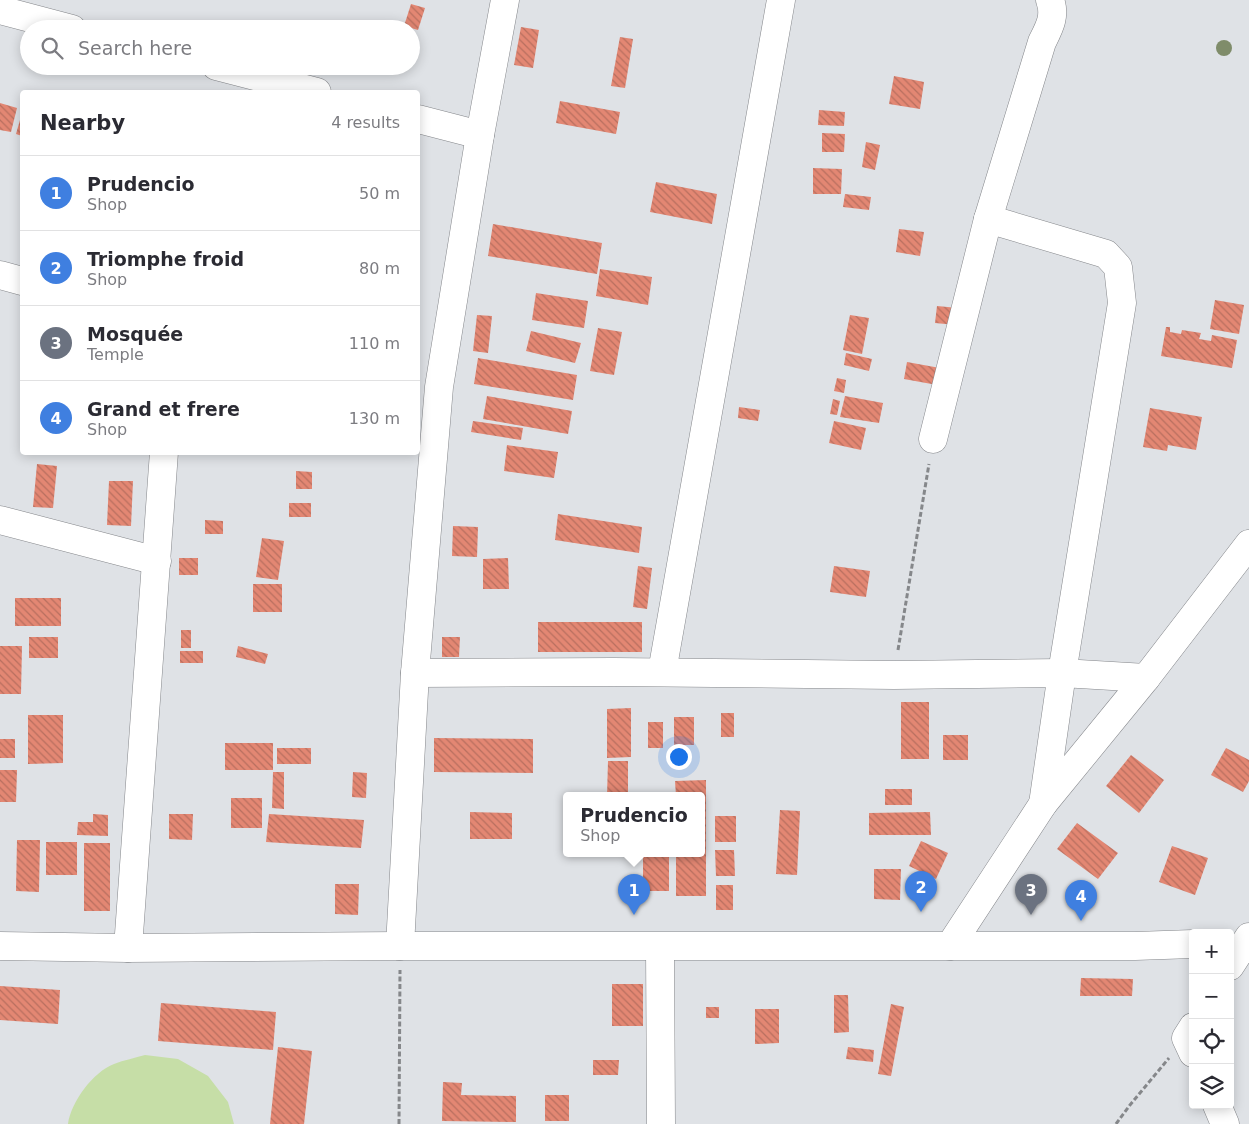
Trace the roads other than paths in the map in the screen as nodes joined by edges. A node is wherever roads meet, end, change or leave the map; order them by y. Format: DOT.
graph roads {
  1 [pos="506,0"];
  2 [pos="781,0"];
  3 [pos="1050,0"];
  4 [pos="0,10"];
  5 [pos="38,20"];
  6 [pos="251,75"];
  7 [pos="308,90"];
  8 [pos="420,120"];
  9 [pos="480,135"];
  10 [pos="988,219"];
  11 [pos="0,275"];
  12 [pos="20,280"];
  13 [pos="428,384"];
  14 [pos="933,439"];
  15 [pos="164,455"];
  16 [pos="0,520"];
  17 [pos="1249,544"];
  18 [pos="157,561"];
  19 [pos="662,672"];
  20 [pos="415,673"];
  21 [pos="1062,673"];
  22 [pos="1146,678"];
  23 [pos="1044,804"];
  24 [pos="1189,944"];
  25 [pos="0,946"];
  26 [pos="400,946"];
  27 [pos="950,946"];
  28 [pos="660,947"];
  29 [pos="128,948"];
  30 [pos="1219,1109"];
  31 [pos="662,1124"];
  32 [pos="1225,1124"];
  1 -- 9 [label="street"];
  2 -- 19 [label="street"];
  3 -- 10 [label="street"];
  4 -- 5 [label="street"];
  6 -- 7 [label="street"];
  8 -- 9 [label="street"];
  9 -- 13 [label="street"];
  10 -- 14 [label="street"];
  10 -- 21 [label="street"];
  11 -- 12 [label="street"];
  13 -- 20 [label="street"];
  15 -- 18 [label="street"];
  16 -- 18 [label="street"];
  17 -- 22 [label="street"];
  18 -- 29 [label="street"];
  19 -- 20 [label="street"];
  19 -- 21 [label="street"];
  20 -- 26 [label="street"];
  21 -- 22 [label="street"];
  21 -- 23 [label="street"];
  22 -- 23 [label="street"];
  23 -- 27 [label="street"];
  24 -- 27 [label="street"];
  25 -- 29 [label="street"];
  26 -- 28 [label="street"];
  26 -- 29 [label="street"];
  27 -- 28 [label="street"];
  28 -- 31 [label="street"];
  30 -- 32 [label="street"];
}
